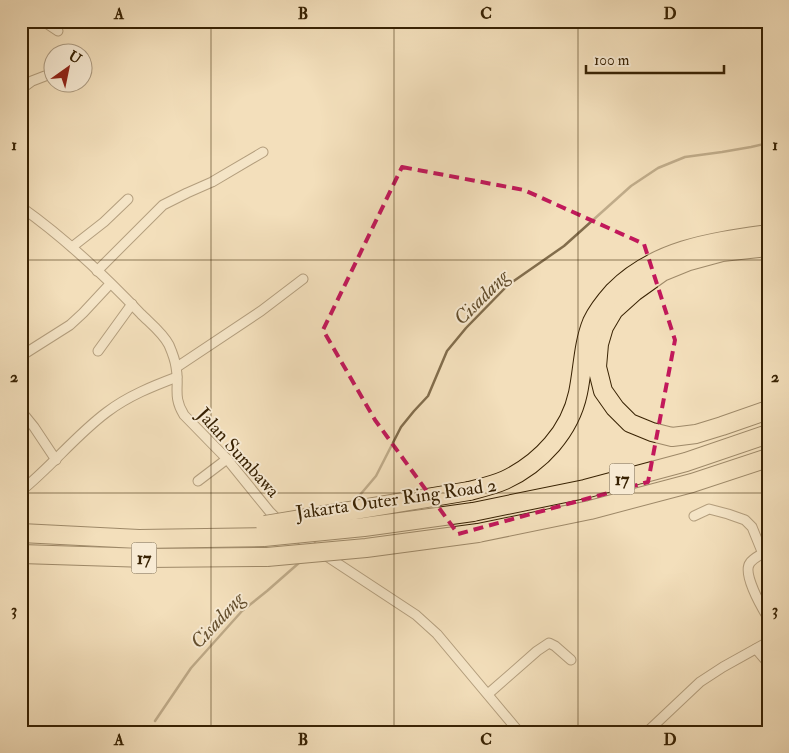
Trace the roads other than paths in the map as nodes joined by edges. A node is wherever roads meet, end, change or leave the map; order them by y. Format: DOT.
graph roads {
  1 [pos="43,21"];
  2 [pos="58,31"];
  3 [pos="42,77"];
  4 [pos="21,89"];
  5 [pos="263,152"];
  6 [pos="128,199"];
  7 [pos="21,207"];
  8 [pos="768,234"];
  9 [pos="72,247"];
  10 [pos="768,247"];
  11 [pos="97,271"];
  12 [pos="303,279"];
  13 [pos="110,284"];
  14 [pos="132,304"];
  15 [pos="98,351"];
  16 [pos="21,356"];
  17 [pos="177,367"];
  18 [pos="177,377"];
  19 [pos="768,410"];
  20 [pos="21,411"];
  21 [pos="768,434"];
  22 [pos="768,458"];
  23 [pos="227,459"];
  24 [pos="56,460"];
  25 [pos="198,482"];
  26 [pos="21,491"];
  27 [pos="694,516"];
  28 [pos="265,531"];
  29 [pos="21,532"];
  30 [pos="765,552"];
  31 [pos="21,554"];
  32 [pos="768,618"];
  33 [pos="768,642"];
  34 [pos="756,649"];
  35 [pos="571,660"];
  36 [pos="768,664"];
  37 [pos="488,694"];
  38 [pos="519,732"];
  39 [pos="647,732"];
  1 -- 2 [label="street"];
  3 -- 4 [label="street"];
  5 -- 11 [label="street"];
  6 -- 9 [label="street"];
  7 -- 9 [label="street, Jalan Sumbawa"];
  8 -- 28 [label="highway, bridge"];
  9 -- 11 [label="street, Jalan Sumbawa"];
  10 -- 19 [label="highway"];
  11 -- 13 [label="street, Jalan Sumbawa"];
  12 -- 17 [label="street"];
  13 -- 14 [label="street, Jalan Sumbawa"];
  13 -- 16 [label="street"];
  14 -- 15 [label="street"];
  14 -- 17 [label="street, Jalan Sumbawa"];
  17 -- 18 [label="street, Jalan Sumbawa"];
  18 -- 23 [label="street, Jalan Sumbawa"];
  18 -- 24 [label="street"];
  20 -- 24 [label="street"];
  21 -- 28 [label="highway, Jakarta Outer Ring Road 2 / 17, bridge"];
  22 -- 31 [label="highway, 17, bridge"];
  23 -- 25 [label="street"];
  23 -- 37 [label="street, Jalan Sumbawa"];
  24 -- 26 [label="street"];
  27 -- 30 [label="street"];
  28 -- 29 [label="highway, Jakarta Outer Ring Road 2 / 17"];
  30 -- 32 [label="street"];
  33 -- 34 [label="street"];
  34 -- 36 [label="street"];
  34 -- 39 [label="street"];
  35 -- 37 [label="street"];
  37 -- 38 [label="street, Jalan Sumbawa"];
}
